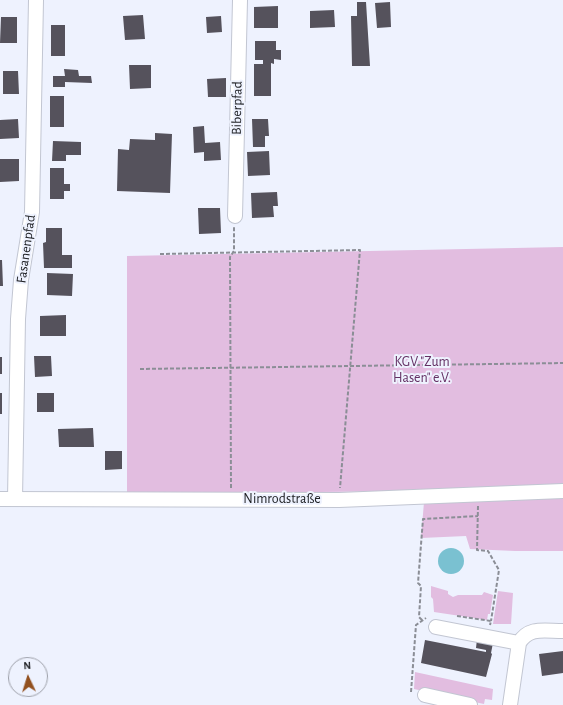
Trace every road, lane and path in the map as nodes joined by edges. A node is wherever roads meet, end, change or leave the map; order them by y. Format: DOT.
graph roads {
  1 [pos="36,0"];
  2 [pos="240,0"];
  3 [pos="234,216"];
  4 [pos="234,252"];
  5 [pos="160,254"];
  6 [pos="563,363"];
  7 [pos="350,366"];
  8 [pos="230,368"];
  9 [pos="140,370"];
  10 [pos="563,491"];
  11 [pos="478,494"];
  12 [pos="0,499"];
  13 [pos="15,499"];
  14 [pos="231,499"];
  15 [pos="339,500"];
  16 [pos="478,516"];
  17 [pos="422,620"];
  18 [pos="491,621"];
  19 [pos="436,627"];
  20 [pos="563,631"];
  21 [pos="519,643"];
  22 [pos="425,695"];
  23 [pos="470,705"];
  24 [pos="510,705"];
  1 -- 13 [label="street, Fasanenpfad"];
  2 -- 3 [label="street, Biberpfad"];
  3 -- 4 [label="path"];
  4 -- 5 [label="path"];
  4 -- 7 [label="path"];
  4 -- 8 [label="path"];
  6 -- 7 [label="path"];
  7 -- 8 [label="path"];
  7 -- 15 [label="path"];
  8 -- 9 [label="path"];
  8 -- 14 [label="path"];
  10 -- 11 [label="street, Nimrodstraße"];
  11 -- 15 [label="street, Nimrodstraße"];
  11 -- 16 [label="path"];
  12 -- 13 [label="street, Nimrodstraße"];
  13 -- 14 [label="street, Nimrodstraße"];
  14 -- 15 [label="street, Nimrodstraße"];
  16 -- 17 [label="path"];
  16 -- 18 [label="path"];
  19 -- 21 [label="street"];
  20 -- 21 [label="street"];
  21 -- 24 [label="street"];
  22 -- 23 [label="street"];
}
